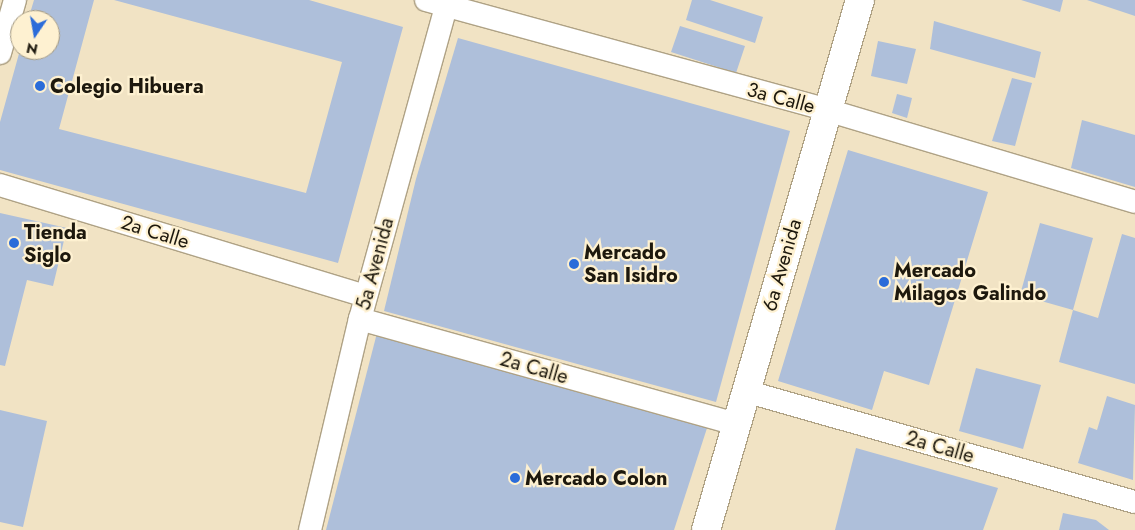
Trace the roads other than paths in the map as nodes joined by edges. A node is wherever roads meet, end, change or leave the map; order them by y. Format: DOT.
graph roads {
  1 [pos="15,0"];
  2 [pos="860,0"];
  3 [pos="440,2"];
  4 [pos="0,53"];
  5 [pos="827,110"];
  6 [pos="0,185"];
  7 [pos="1135,202"];
  8 [pos="366,296"];
  9 [pos="360,319"];
  10 [pos="745,391"];
  11 [pos="736,424"];
  12 [pos="1135,502"];
  13 [pos="310,530"];
  14 [pos="706,530"];
  1 -- 4 [label="street"];
  2 -- 5 [label="street, 6a Avenida"];
  3 -- 5 [label="street, 3a Calle"];
  3 -- 8 [label="street, 5a Avenida"];
  5 -- 7 [label="street, 3a Calle"];
  5 -- 10 [label="street, 6a Avenida"];
  6 -- 8 [label="street, 2a Calle"];
  8 -- 9 [label="street, 5a Avenida"];
  9 -- 11 [label="street, 2a Calle"];
  9 -- 13 [label="street, 5a Avenida"];
  10 -- 11 [label="street, 6a Avenida"];
  10 -- 12 [label="street, 2a Calle"];
  11 -- 14 [label="street, 6a Avenida"];
}
